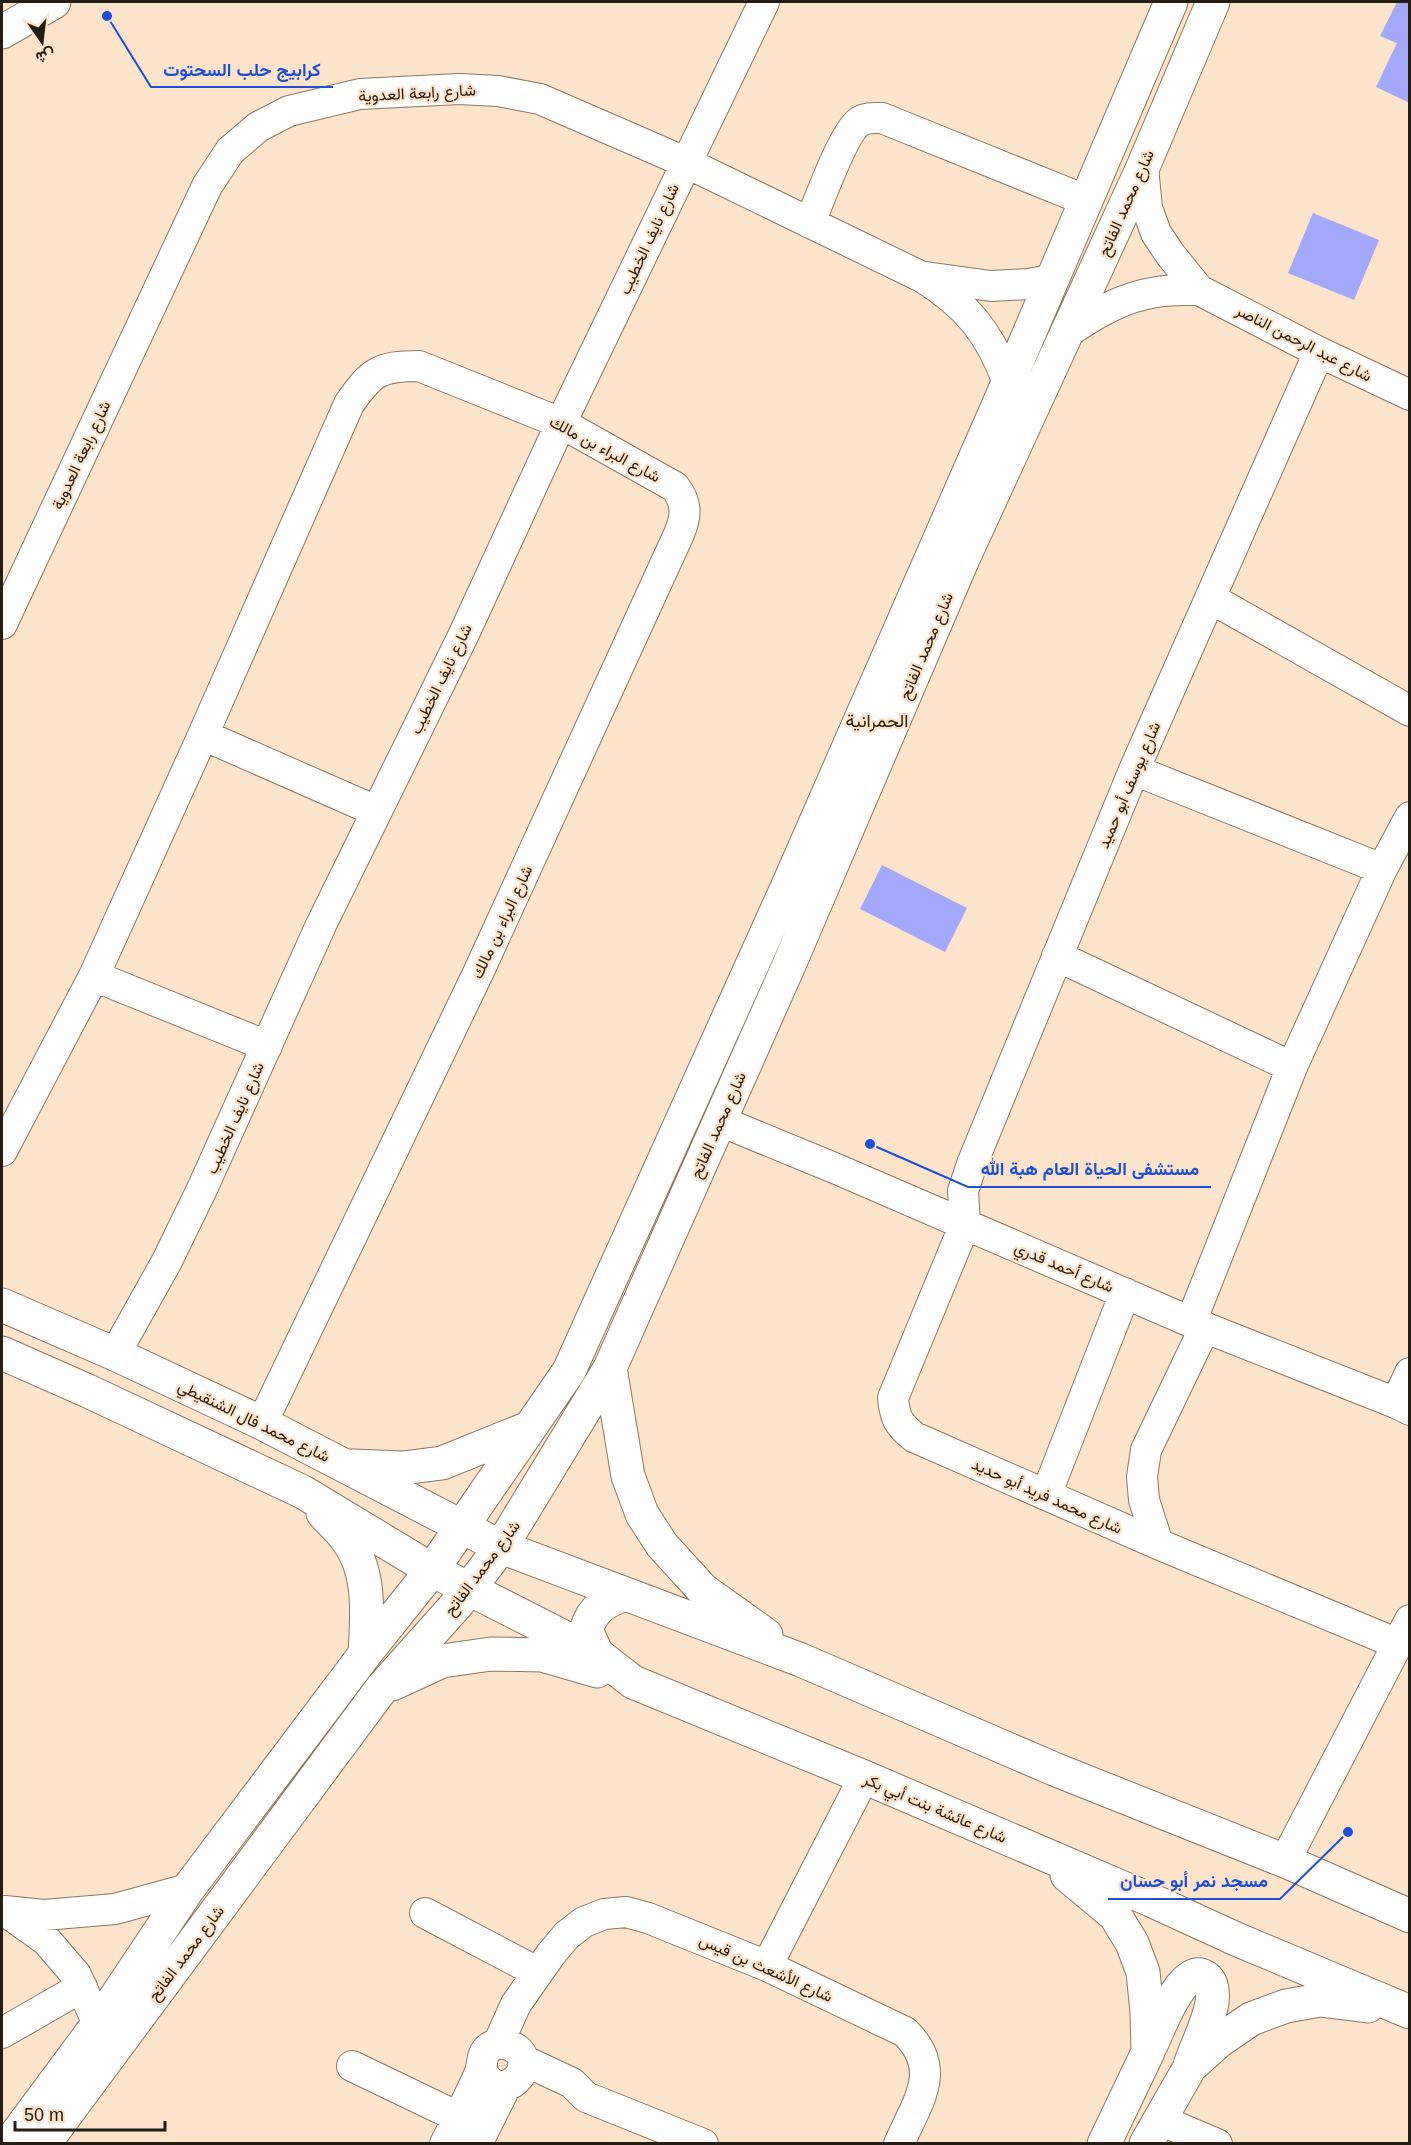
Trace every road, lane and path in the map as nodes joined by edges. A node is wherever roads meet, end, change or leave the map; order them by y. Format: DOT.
graph roads {
  1 [pos="18,2"];
  2 [pos="54,2"];
  3 [pos="764,2"];
  4 [pos="1213,2"];
  5 [pos="1163,10"];
  6 [pos="2,12"];
  7 [pos="2,32"];
  8 [pos="685,162"];
  9 [pos="1143,167"];
  10 [pos="1085,200"];
  11 [pos="810,223"];
  12 [pos="922,277"];
  13 [pos="1051,280"];
  14 [pos="1199,290"];
  15 [pos="1068,332"];
  16 [pos="1318,352"];
  17 [pos="1008,383"];
  18 [pos="1410,395"];
  19 [pos="561,423"];
  20 [pos="1210,598"];
  21 [pos="2,624"];
  22 [pos="1410,711"];
  23 [pos="203,735"];
  24 [pos="1134,770"];
  25 [pos="376,811"];
  26 [pos="1410,817"];
  27 [pos="1382,869"];
  28 [pos="1058,956"];
  29 [pos="94,976"];
  30 [pos="267,1046"];
  31 [pos="1292,1067"];
  32 [pos="720,1121"];
  33 [pos="2,1151"];
  34 [pos="965,1224"];
  35 [pos="1125,1293"];
  36 [pos="2,1305"];
  37 [pos="1198,1324"];
  38 [pos="2,1353"];
  39 [pos="115,1354"];
  40 [pos="610,1368"];
  41 [pos="1410,1373"];
  42 [pos="1403,1407"];
  43 [pos="262,1423"];
  44 [pos="529,1428"];
  45 [pos="342,1466"];
  46 [pos="303,1492"];
  47 [pos="1046,1495"];
  48 [pos="462,1528"];
  49 [pos="1158,1544"];
  50 [pos="501,1547"];
  51 [pos="432,1570"];
  52 [pos="470,1589"];
  53 [pos="625,1594"];
  54 [pos="1404,1632"];
  55 [pos="365,1654"];
  56 [pos="597,1654"];
  57 [pos="801,1660"];
  58 [pos="633,1682"];
  59 [pos="382,1688"];
  60 [pos="864,1777"];
  61 [pos="1043,1855"];
  62 [pos="1285,1861"];
  63 [pos="188,1889"];
  64 [pos="3,1910"];
  65 [pos="425,1913"];
  66 [pos="1410,1916"];
  67 [pos="767,1966"];
  68 [pos="534,1978"];
  69 [pos="82,1987"];
  70 [pos="1409,2012"];
  71 [pos="98,2024"];
  72 [pos="2,2032"];
  73 [pos="1148,2052"];
  74 [pos="513,2064"];
  75 [pos="352,2066"];
  76 [pos="1190,2067"];
  77 [pos="458,2117"];
  78 [pos="1153,2132"];
  79 [pos="643,2133"];
  80 [pos="9,2144"];
  81 [pos="45,2144"];
  82 [pos="445,2144"];
  83 [pos="477,2144"];
  84 [pos="703,2144"];
  85 [pos="899,2144"];
  86 [pos="1104,2144"];
  87 [pos="1217,2144"];
  1 -- 6 [label="main road"];
  2 -- 7 [label="main road"];
  3 -- 8 [label="street, شارع نايف الخطيب"];
  4 -- 9 [label="main road, شارع محمد الفاتح"];
  5 -- 10 [label="main road, شارع محمد الفاتح"];
  8 -- 11 [label="street, شارع رابعة العدوية"];
  8 -- 19 [label="street, شارع نايف الخطيب"];
  8 -- 21 [label="street, شارع رابعة العدوية"];
  9 -- 14 [label="street, شارع عبد الرحمن الناصر"];
  9 -- 15 [label="main road, شارع محمد الفاتح"];
  10 -- 11 [label="street"];
  10 -- 13 [label="main road, شارع محمد الفاتح"];
  11 -- 12 [label="street, شارع رابعة العدوية"];
  12 -- 13 [label="street, شارع رابعة العدوية"];
  12 -- 17 [label="street, شارع رابعة العدوية"];
  13 -- 17 [label="main road, شارع محمد الفاتح"];
  14 -- 15 [label="street, شارع عبد الرحمن الناصر"];
  14 -- 16 [label="street, شارع عبد الرحمن الناصر"];
  15 -- 32 [label="main road, شارع محمد الفاتح"];
  16 -- 18 [label="street, شارع عبد الرحمن الناصر"];
  16 -- 20 [label="street, شارع يوسف أبو حميد"];
  17 -- 44 [label="main road, شارع محمد الفاتح"];
  19 -- 23 [label="street, شارع البراء بن مالك"];
  19 -- 25 [label="street, شارع نايف الخطيب"];
  19 -- 43 [label="street, شارع البراء بن مالك"];
  20 -- 22 [label="street"];
  20 -- 24 [label="street, شارع يوسف أبو حميد"];
  23 -- 25 [label="street"];
  23 -- 29 [label="street, شارع البراء بن مالك"];
  24 -- 27 [label="street"];
  24 -- 28 [label="street, شارع يوسف أبو حميد"];
  25 -- 30 [label="street, شارع نايف الخطيب"];
  26 -- 27 [label="street"];
  27 -- 31 [label="street"];
  28 -- 31 [label="street"];
  28 -- 34 [label="street, شارع يوسف أبو حميد"];
  29 -- 30 [label="street"];
  29 -- 33 [label="street, شارع البراء بن مالك"];
  30 -- 39 [label="street, شارع نايف الخطيب"];
  31 -- 37 [label="street"];
  32 -- 34 [label="street, شارع أحمد قدري"];
  32 -- 40 [label="main road, شارع محمد الفاتح"];
  34 -- 35 [label="street, شارع أحمد قدري"];
  34 -- 47 [label="street, شارع محمد فريد أبو حديد"];
  35 -- 37 [label="street, شارع أحمد قدري"];
  35 -- 47 [label="street"];
  36 -- 39 [label="main road, شارع محمد فال الشنقيطي"];
  37 -- 42 [label="street, شارع أحمد قدري"];
  37 -- 49 [label="street"];
  38 -- 46 [label="main road"];
  39 -- 43 [label="main road, شارع محمد فال الشنقيطي"];
  40 -- 50 [label="main road, شارع محمد الفاتح"];
  40 -- 57 [label="main road"];
  41 -- 42 [label="street"];
  43 -- 45 [label="main road, شارع محمد فال الشنقيطي"];
  44 -- 45 [label="main road"];
  44 -- 48 [label="main road, شارع محمد الفاتح"];
  45 -- 48 [label="main road, شارع محمد فال الشنقيطي"];
  46 -- 51 [label="main road"];
  46 -- 55 [label="main road"];
  47 -- 49 [label="street, شارع محمد فريد أبو حديد"];
  48 -- 50 [label="main road, شارع محمد فال الشنقيطي"];
  48 -- 51 [label="main road, شارع محمد الفاتح"];
  49 -- 54 [label="street, شارع محمد فريد أبو حديد"];
  50 -- 52 [label="main road, شارع محمد الفاتح"];
  50 -- 53 [label="main road"];
  51 -- 52 [label="main road"];
  51 -- 55 [label="main road, شارع محمد الفاتح"];
  52 -- 56 [label="main road, شارع عائشة بنت أبي بكر"];
  52 -- 59 [label="main road, شارع محمد الفاتح"];
  53 -- 56 [label="main road"];
  53 -- 57 [label="main road"];
  54 -- 62 [label="street"];
  55 -- 63 [label="main road, شارع محمد الفاتح"];
  56 -- 58 [label="main road, شارع عائشة بنت أبي بكر"];
  57 -- 62 [label="main road"];
  58 -- 59 [label="main road"];
  58 -- 60 [label="main road, شارع عائشة بنت أبي بكر"];
  59 -- 81 [label="main road, شارع محمد الفاتح"];
  60 -- 61 [label="main road, شارع عائشة بنت أبي بكر"];
  60 -- 67 [label="street"];
  61 -- 70 [label="main road, شارع عائشة بنت أبي بكر"];
  61 -- 73 [label="main road"];
  62 -- 66 [label="main road"];
  63 -- 64 [label="street"];
  63 -- 71 [label="main road, شارع محمد الفاتح"];
  64 -- 69 [label="street"];
  65 -- 68 [label="street"];
  67 -- 68 [label="street, شارع الأشعث بن قيس"];
  67 -- 85 [label="street, شارع الأشعث بن قيس"];
  68 -- 74 [label="street"];
  69 -- 71 [label="street"];
  69 -- 72 [label="street"];
  70 -- 76 [label="main road"];
  71 -- 80 [label="main road, شارع محمد الفاتح"];
  73 -- 76 [label="main road"];
  73 -- 86 [label="main road"];
  74 -- 77 [label="street"];
  74 -- 79 [label="street"];
  74 -- 83 [label="street"];
  75 -- 77 [label="street"];
  76 -- 78 [label="main road"];
  77 -- 82 [label="street"];
  78 -- 87 [label="street"];
  79 -- 84 [label="street"];
}
